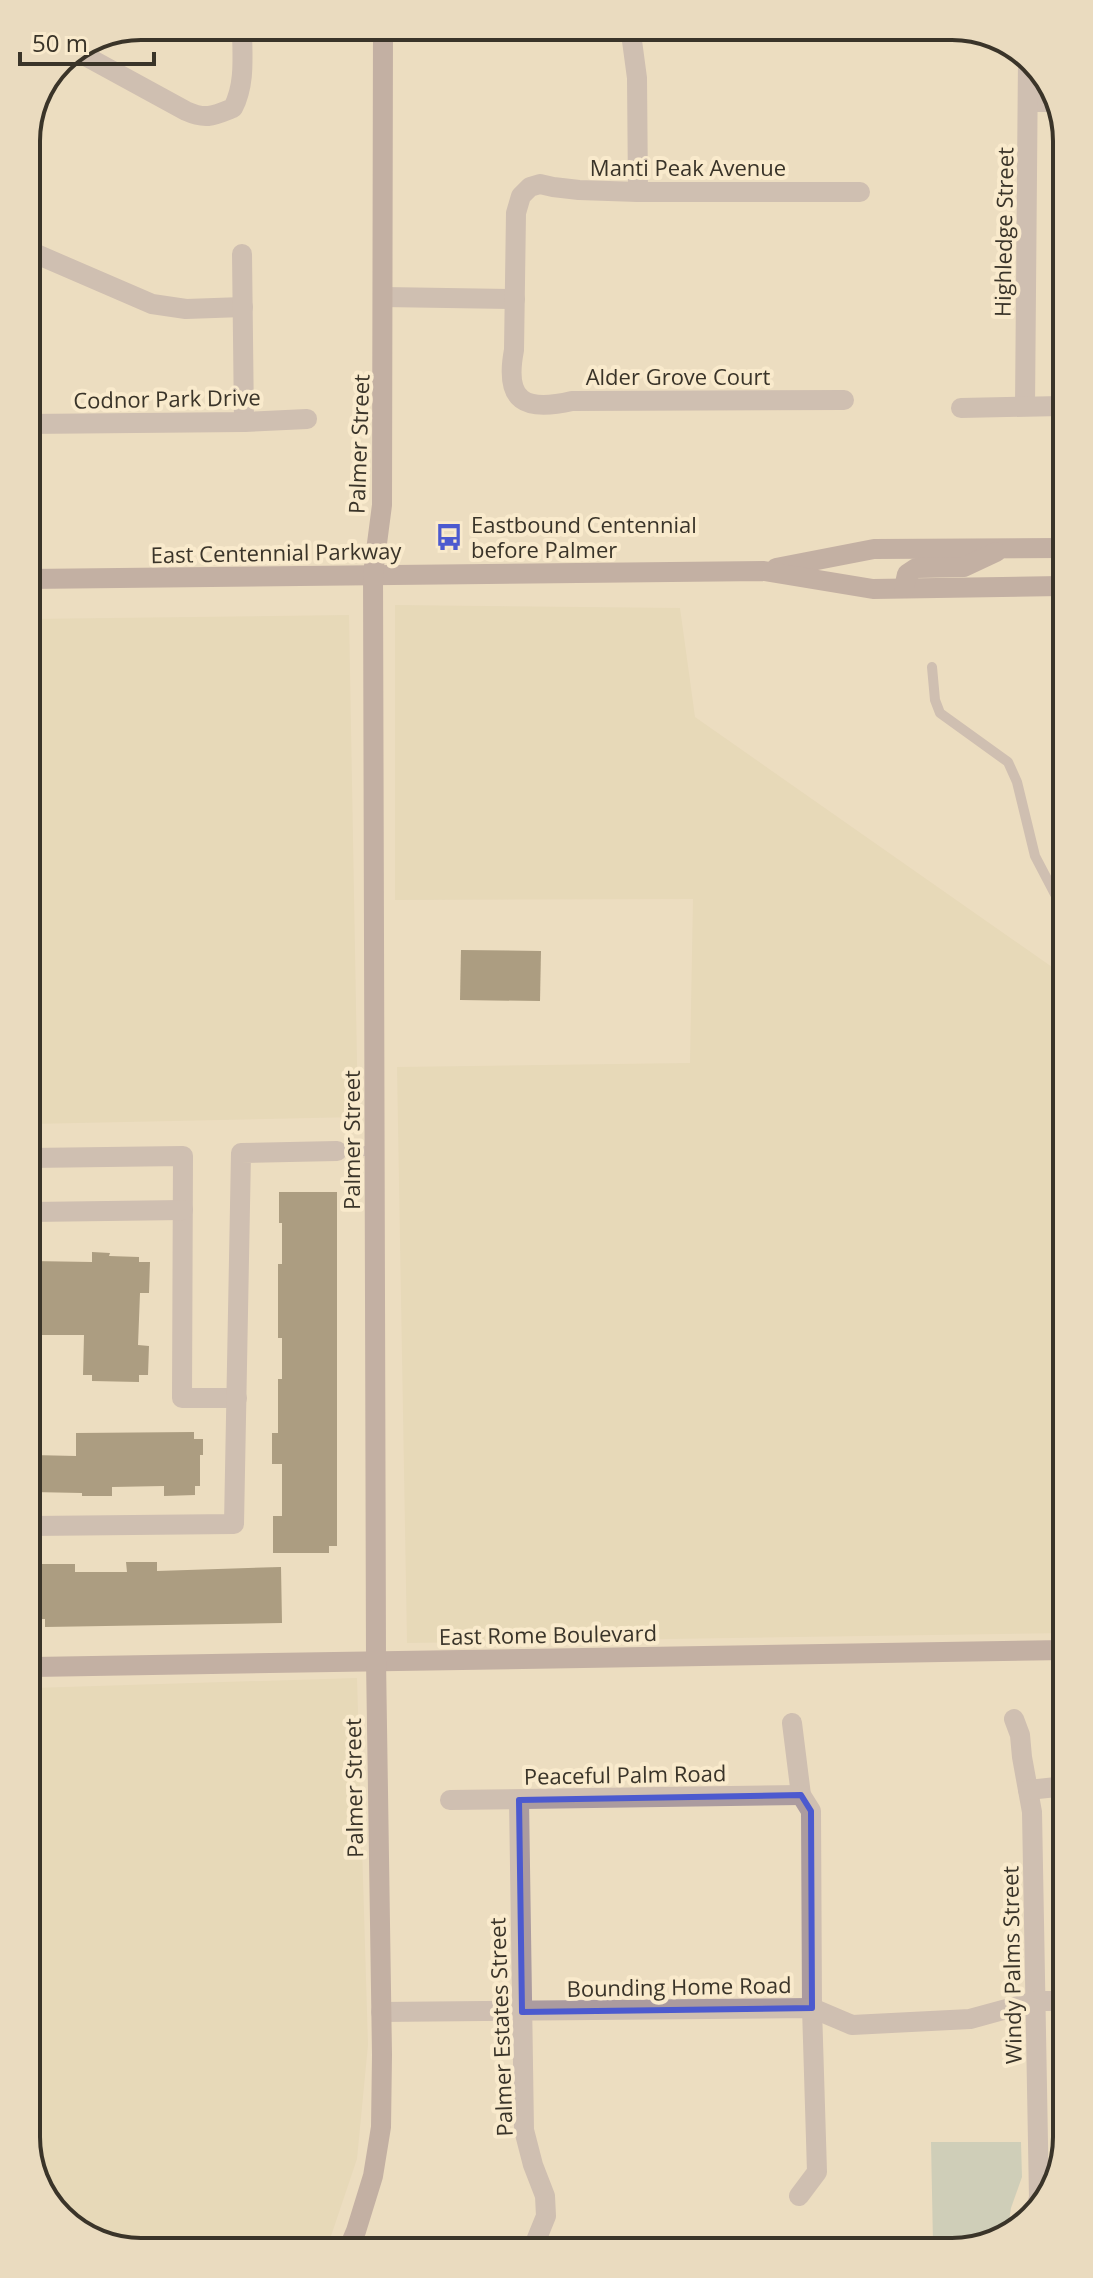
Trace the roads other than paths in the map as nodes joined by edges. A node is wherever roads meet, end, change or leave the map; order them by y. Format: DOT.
graph roads {
  1 [pos="242,40"];
  2 [pos="383,40"];
  3 [pos="632,40"];
  4 [pos="87,57"];
  5 [pos="1028,76"];
  6 [pos="1029,102"];
  7 [pos="1044,102"];
  8 [pos="638,192"];
  9 [pos="860,192"];
  10 [pos="242,254"];
  11 [pos="40,256"];
  12 [pos="384,297"];
  13 [pos="515,299"];
  14 [pos="243,307"];
  15 [pos="844,400"];
  16 [pos="1025,406"];
  17 [pos="1053,406"];
  18 [pos="961,408"];
  19 [pos="307,419"];
  20 [pos="244,422"];
  21 [pos="40,424"];
  22 [pos="1003,548"];
  23 [pos="1053,548"];
  24 [pos="764,571"];
  25 [pos="373,574"];
  26 [pos="40,579"];
  27 [pos="1053,586"];
  28 [pos="904,588"];
  29 [pos="932,667"];
  30 [pos="1053,890"];
  31 [pos="337,1151"];
  32 [pos="374,1151"];
  33 [pos="40,1158"];
  34 [pos="183,1210"];
  35 [pos="40,1212"];
  36 [pos="237,1398"];
  37 [pos="40,1526"];
  38 [pos="1053,1650"];
  39 [pos="376,1660"];
  40 [pos="40,1667"];
  41 [pos="1014,1719"];
  42 [pos="792,1723"];
  43 [pos="1053,1787"];
  44 [pos="1028,1790"];
  45 [pos="801,1795"];
  46 [pos="450,1800"];
  47 [pos="519,1800"];
  48 [pos="1036,2001"];
  49 [pos="1053,2001"];
  50 [pos="812,2008"];
  51 [pos="381,2012"];
  52 [pos="522,2012"];
  53 [pos="1041,2186"];
  54 [pos="799,2196"];
  55 [pos="353,2238"];
  56 [pos="537,2238"];
  1 -- 4 [label="street"];
  2 -- 12 [label="street, Palmer Street"];
  3 -- 8 [label="street"];
  5 -- 6 [label="street, Highledge Street"];
  6 -- 7 [label="street"];
  6 -- 16 [label="street, Highledge Street"];
  8 -- 9 [label="street, Manti Peak Avenue"];
  8 -- 13 [label="street, Manti Peak Avenue"];
  10 -- 14 [label="street"];
  11 -- 14 [label="street"];
  12 -- 13 [label="street"];
  12 -- 25 [label="street, Palmer Street"];
  13 -- 15 [label="street, Alder Grove Court"];
  14 -- 20 [label="street"];
  16 -- 17 [label="street"];
  16 -- 18 [label="street"];
  19 -- 20 [label="street, Codnor Park Drive"];
  20 -- 21 [label="street, Codnor Park Drive"];
  22 -- 23 [label="street, East Centennial Parkway"];
  22 -- 24 [label="street, East Centennial Parkway"];
  22 -- 28 [label="street"];
  24 -- 25 [label="street, East Centennial Parkway"];
  24 -- 28 [label="street, East Centennial Parkway"];
  25 -- 26 [label="street, East Centennial Parkway"];
  25 -- 32 [label="street, Palmer Street"];
  27 -- 28 [label="street, East Centennial Parkway"];
  29 -- 30 [label="lane"];
  31 -- 32 [label="lane"];
  31 -- 36 [label="street"];
  32 -- 39 [label="street, Palmer Street"];
  33 -- 34 [label="street"];
  34 -- 35 [label="street"];
  34 -- 36 [label="street"];
  36 -- 37 [label="street"];
  38 -- 39 [label="street, East Rome Boulevard"];
  39 -- 40 [label="street, East Rome Boulevard"];
  39 -- 51 [label="street, Palmer Street"];
  41 -- 44 [label="street, Windy Palms Street"];
  42 -- 45 [label="street"];
  43 -- 44 [label="street"];
  44 -- 48 [label="street, Windy Palms Street"];
  45 -- 47 [label="street, Peaceful Palm Road"];
  45 -- 50 [label="street"];
  46 -- 47 [label="street, Peaceful Palm Road"];
  47 -- 52 [label="street, Palmer Estates Street"];
  48 -- 49 [label="street, Bounding Home Road"];
  48 -- 50 [label="street, Bounding Home Road"];
  48 -- 53 [label="street, Windy Palms Street"];
  50 -- 52 [label="street, Bounding Home Road"];
  50 -- 54 [label="street"];
  51 -- 52 [label="street, Bounding Home Road"];
  51 -- 55 [label="street, Palmer Street"];
  52 -- 56 [label="street, Palmer Estates Street"];
}
